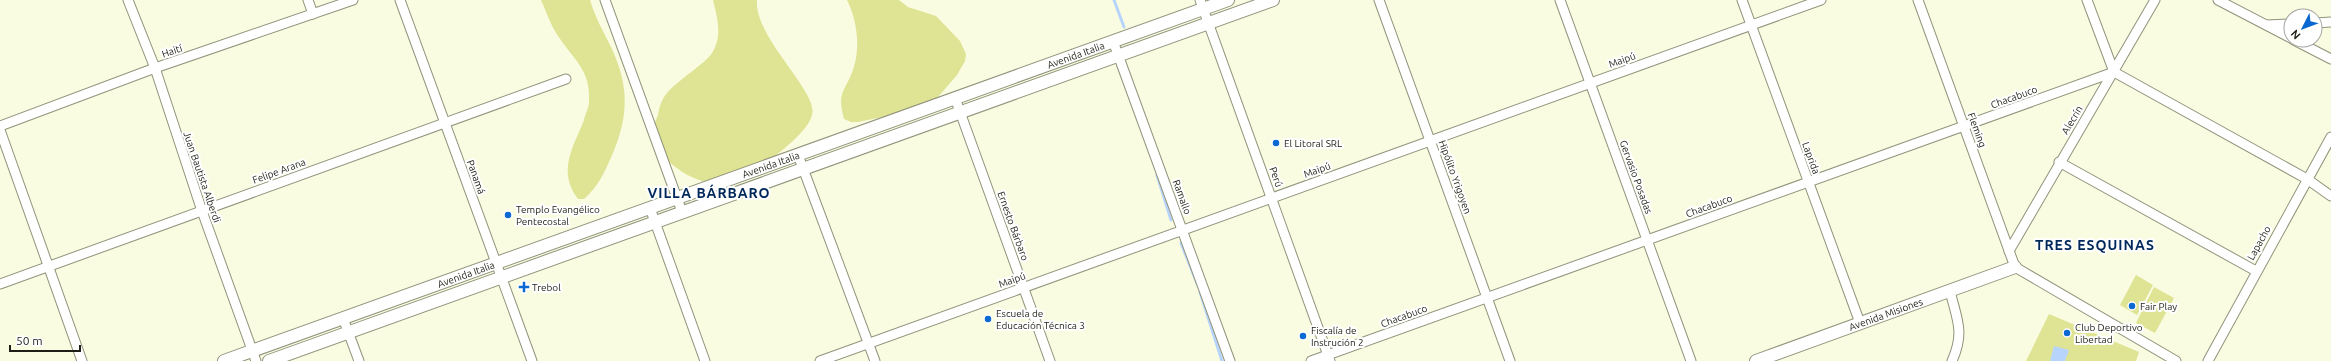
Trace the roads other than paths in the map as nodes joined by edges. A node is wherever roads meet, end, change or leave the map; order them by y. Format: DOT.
graph roads {
  1 [pos="128,0"];
  2 [pos="308,0"];
  3 [pos="353,0"];
  4 [pos="400,0"];
  5 [pos="605,0"];
  6 [pos="1228,0"];
  7 [pos="1273,0"];
  8 [pos="1379,0"];
  9 [pos="1560,0"];
  10 [pos="1742,0"];
  11 [pos="1821,0"];
  12 [pos="1918,0"];
  13 [pos="2087,0"];
  14 [pos="2155,0"];
  15 [pos="2218,0"];
  16 [pos="1202,4"];
  17 [pos="313,14"];
  18 [pos="1209,23"];
  19 [pos="2283,24"];
  20 [pos="1751,25"];
  21 [pos="2266,25"];
  22 [pos="2283,34"];
  23 [pos="1113,41"];
  24 [pos="2310,48"];
  25 [pos="1119,56"];
  26 [pos="2331,59"];
  27 [pos="155,68"];
  28 [pos="2114,72"];
  29 [pos="566,79"];
  30 [pos="1590,83"];
  31 [pos="955,98"];
  32 [pos="960,112"];
  33 [pos="445,123"];
  34 [pos="0,126"];
  35 [pos="1964,126"];
  36 [pos="0,130"];
  37 [pos="2331,137"];
  38 [pos="1430,141"];
  39 [pos="798,155"];
  40 [pos="2059,162"];
  41 [pos="803,169"];
  42 [pos="2307,179"];
  43 [pos="1808,182"];
  44 [pos="2331,196"];
  45 [pos="678,198"];
  46 [pos="1272,198"];
  47 [pos="650,208"];
  48 [pos="202,211"];
  49 [pos="682,212"];
  50 [pos="654,223"];
  51 [pos="1183,230"];
  52 [pos="1647,240"];
  53 [pos="2009,251"];
  54 [pos="496,263"];
  55 [pos="49,266"];
  56 [pos="2015,267"];
  57 [pos="2256,271"];
  58 [pos="501,277"];
  59 [pos="0,284"];
  60 [pos="1024,288"];
  61 [pos="1950,291"];
  62 [pos="1487,298"];
  63 [pos="343,318"];
  64 [pos="1860,324"];
  65 [pos="348,332"];
  66 [pos="868,344"];
  67 [pos="254,356"];
  68 [pos="1329,358"];
  69 [pos="1761,360"];
  70 [pos="82,361"];
  71 [pos="224,361"];
  72 [pos="269,361"];
  73 [pos="358,361"];
  74 [pos="532,361"];
  75 [pos="704,361"];
  76 [pos="820,361"];
  77 [pos="875,361"];
  78 [pos="1050,361"];
  79 [pos="1230,361"];
  80 [pos="1311,361"];
  81 [pos="1510,361"];
  82 [pos="1691,361"];
  83 [pos="1952,361"];
  84 [pos="2176,361"];
  85 [pos="2208,361"];
  1 -- 27 [label="street, Juan Bautista Alberdi"];
  2 -- 17 [label="street"];
  3 -- 17 [label="street, Haití"];
  4 -- 33 [label="street, Panamá"];
  5 -- 45 [label="street"];
  6 -- 16 [label="main road, Avenida Italia"];
  7 -- 18 [label="main road, Avenida Italia"];
  8 -- 38 [label="street, Hipólito Yrigoyen"];
  9 -- 30 [label="street, Gervasio Posadas"];
  10 -- 20 [label="street, Laprida"];
  11 -- 20 [label="street, Maipú"];
  12 -- 35 [label="street, Fleming"];
  13 -- 28 [label="street"];
  14 -- 28 [label="street, Alecrín"];
  15 -- 21 [label="street"];
  16 -- 18 [label="street, Perú"];
  16 -- 23 [label="main road, Avenida Italia"];
  17 -- 27 [label="street, Haití"];
  18 -- 25 [label="main road, Avenida Italia"];
  18 -- 46 [label="street, Perú"];
  19 -- 21 [label="street"];
  20 -- 30 [label="street, Maipú"];
  20 -- 43 [label="street, Laprida"];
  21 -- 22 [label="street"];
  23 -- 25 [label="street, Ramallo"];
  23 -- 31 [label="main road, Avenida Italia"];
  24 -- 26 [label="street"];
  25 -- 32 [label="main road, Avenida Italia"];
  25 -- 51 [label="street, Ramallo"];
  27 -- 34 [label="street, Haití"];
  27 -- 48 [label="street, Juan Bautista Alberdi"];
  28 -- 35 [label="street, Chacabuco"];
  28 -- 40 [label="street, Alecrín"];
  28 -- 42 [label="street"];
  29 -- 33 [label="street, Felipe Arana"];
  30 -- 38 [label="street, Maipú"];
  30 -- 52 [label="street, Gervasio Posadas"];
  31 -- 32 [label="street, Ernesto Bárbaro"];
  31 -- 39 [label="main road, Avenida Italia"];
  32 -- 41 [label="main road, Avenida Italia"];
  32 -- 60 [label="street, Ernesto Bárbaro"];
  33 -- 48 [label="street, Felipe Arana"];
  33 -- 54 [label="street, Panamá"];
  35 -- 43 [label="street, Chacabuco"];
  35 -- 53 [label="street, Fleming"];
  36 -- 55 [label="street"];
  37 -- 42 [label="street, Lapacho"];
  38 -- 46 [label="street, Maipú"];
  38 -- 62 [label="street, Hipólito Yrigoyen"];
  39 -- 41 [label="street"];
  39 -- 45 [label="main road, Avenida Italia"];
  40 -- 53 [label="street, Alecrín"];
  40 -- 57 [label="street"];
  41 -- 49 [label="main road, Avenida Italia"];
  41 -- 66 [label="street"];
  42 -- 44 [label="street"];
  42 -- 57 [label="street, Lapacho"];
  43 -- 52 [label="street, Chacabuco"];
  43 -- 64 [label="street, Laprida"];
  45 -- 47 [label="main road, Avenida Italia"];
  45 -- 49 [label="street"];
  46 -- 51 [label="street, Maipú"];
  46 -- 68 [label="street, Perú"];
  47 -- 50 [label="street"];
  47 -- 54 [label="main road, Avenida Italia"];
  48 -- 55 [label="street, Felipe Arana"];
  48 -- 67 [label="street, Juan Bautista Alberdi"];
  49 -- 50 [label="main road, Avenida Italia"];
  50 -- 58 [label="main road, Avenida Italia"];
  50 -- 75 [label="street"];
  51 -- 60 [label="street, Maipú"];
  51 -- 79 [label="street, Ramallo"];
  52 -- 62 [label="street, Chacabuco"];
  52 -- 82 [label="street, Gervasio Posadas"];
  53 -- 56 [label="street, Fleming"];
  54 -- 58 [label="street, Panamá"];
  54 -- 63 [label="main road, Avenida Italia"];
  55 -- 59 [label="street, Felipe Arana"];
  55 -- 70 [label="street"];
  56 -- 61 [label="main road, Avenida Misiones"];
  56 -- 84 [label="street"];
  57 -- 85 [label="street, Lapacho"];
  58 -- 65 [label="main road, Avenida Italia"];
  58 -- 74 [label="street, Panamá"];
  60 -- 66 [label="street, Maipú"];
  60 -- 78 [label="street, Ernesto Bárbaro"];
  61 -- 64 [label="main road, Avenida Misiones"];
  61 -- 83 [label="street"];
  62 -- 68 [label="street, Chacabuco"];
  62 -- 81 [label="street, Hipólito Yrigoyen"];
  63 -- 65 [label="street"];
  63 -- 67 [label="main road, Avenida Italia"];
  64 -- 69 [label="main road, Avenida Misiones"];
  65 -- 72 [label="main road, Avenida Italia"];
  65 -- 73 [label="street"];
  66 -- 76 [label="street, Maipú"];
  66 -- 77 [label="street"];
  67 -- 71 [label="main road, Avenida Italia"];
  68 -- 80 [label="street, Chacabuco"];
}
